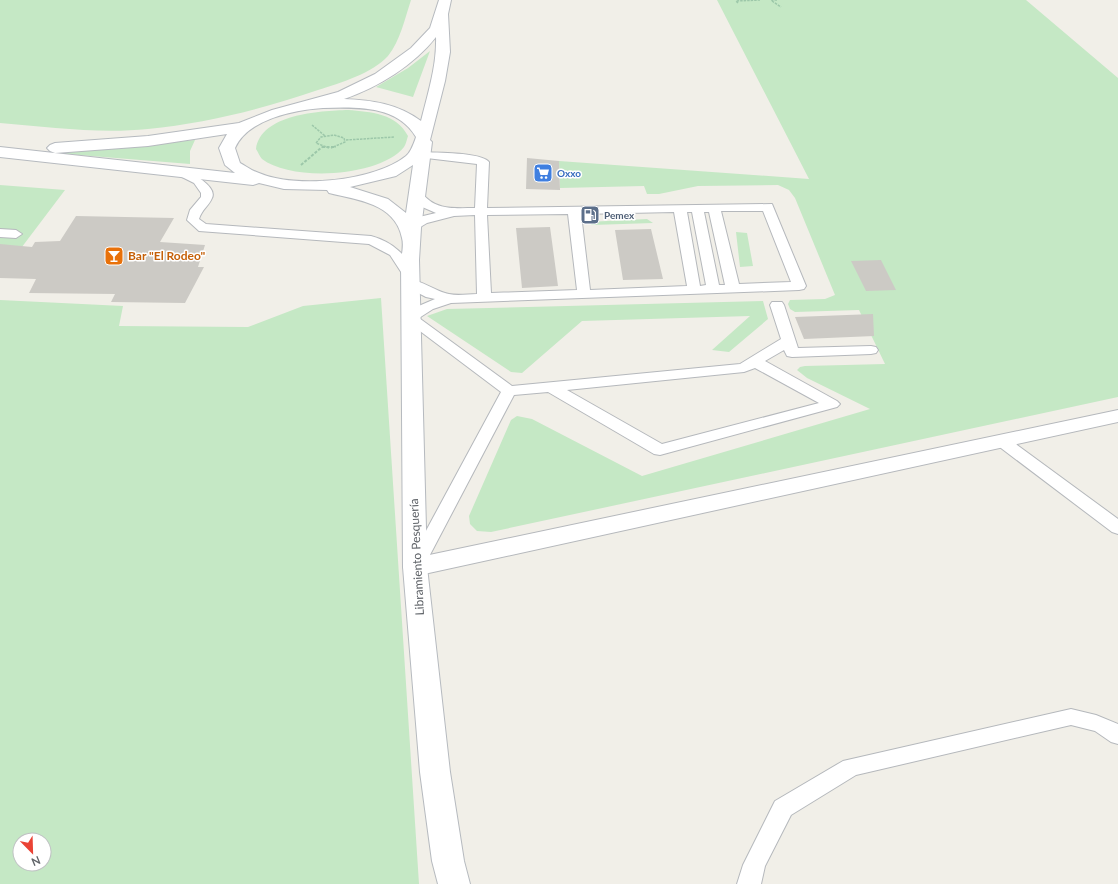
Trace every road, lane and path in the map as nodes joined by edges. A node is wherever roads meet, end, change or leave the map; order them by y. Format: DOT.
graph roads {
  1 [pos="446,0"];
  2 [pos="744,0"];
  3 [pos="760,0"];
  4 [pos="777,0"];
  5 [pos="772,1"];
  6 [pos="738,3"];
  7 [pos="768,3"];
  8 [pos="781,7"];
  9 [pos="442,14"];
  10 [pos="309,105"];
  11 [pos="244,127"];
  12 [pos="346,140"];
  13 [pos="423,142"];
  14 [pos="0,151"];
  15 [pos="180,172"];
  16 [pos="270,182"];
  17 [pos="289,185"];
  18 [pos="417,194"];
  19 [pos="697,208"];
  20 [pos="714,208"];
  21 [pos="680,209"];
  22 [pos="574,210"];
  23 [pos="456,212"];
  24 [pos="481,212"];
  25 [pos="0,233"];
  26 [pos="412,233"];
  27 [pos="16,234"];
  28 [pos="410,279"];
  29 [pos="712,289"];
  30 [pos="733,289"];
  31 [pos="694,290"];
  32 [pos="584,294"];
  33 [pos="484,297"];
  34 [pos="458,298"];
  35 [pos="777,305"];
  36 [pos="411,319"];
  37 [pos="788,341"];
  38 [pos="871,350"];
  39 [pos="756,362"];
  40 [pos="551,387"];
  41 [pos="510,391"];
  42 [pos="1118,416"];
  43 [pos="1003,442"];
  44 [pos="1118,528"];
  45 [pos="415,567"];
  46 [pos="1118,736"];
  47 [pos="454,884"];
  48 [pos="749,884"];
  1 -- 9 [label="main road"];
  2 -- 3 [label="path"];
  2 -- 6 [label="path"];
  4 -- 5 [label="path"];
  5 -- 7 [label="path"];
  5 -- 8 [label="path"];
  9 -- 10 [label="main road"];
  9 -- 13 [label="main road"];
  10 -- 11 [label="main road"];
  10 -- 13 [label="main road"];
  11 -- 14 [label="main road"];
  11 -- 16 [label="main road"];
  12 -- 12 [label="path"];
  12 -- 13 [label="path"];
  13 -- 17 [label="main road"];
  13 -- 18 [label="main road"];
  13 -- 24 [label="lane"];
  14 -- 15 [label="main road"];
  15 -- 16 [label="main road"];
  15 -- 28 [label="lane"];
  16 -- 17 [label="main road"];
  17 -- 26 [label="main road"];
  18 -- 23 [label="lane"];
  18 -- 26 [label="main road"];
  19 -- 20 [label="lane"];
  19 -- 21 [label="lane"];
  19 -- 29 [label="lane"];
  20 -- 30 [label="lane"];
  20 -- 30 [label="lane"];
  21 -- 22 [label="lane"];
  21 -- 31 [label="lane"];
  22 -- 24 [label="lane"];
  22 -- 32 [label="lane"];
  23 -- 24 [label="lane"];
  23 -- 26 [label="lane"];
  24 -- 33 [label="lane"];
  25 -- 27 [label="lane"];
  26 -- 28 [label="main road, Libramiento Pesquería"];
  28 -- 34 [label="lane"];
  28 -- 36 [label="main road, Libramiento Pesquería"];
  29 -- 30 [label="lane"];
  29 -- 31 [label="lane"];
  31 -- 32 [label="lane"];
  32 -- 33 [label="lane"];
  33 -- 34 [label="lane"];
  34 -- 36 [label="lane"];
  35 -- 37 [label="lane"];
  36 -- 41 [label="lane"];
  36 -- 45 [label="main road, Libramiento Pesquería"];
  37 -- 38 [label="lane"];
  37 -- 39 [label="lane"];
  39 -- 40 [label="lane"];
  39 -- 40 [label="lane"];
  40 -- 41 [label="lane"];
  41 -- 45 [label="lane"];
  42 -- 43 [label="main road"];
  43 -- 44 [label="lane"];
  43 -- 45 [label="main road"];
  45 -- 47 [label="main road, Libramiento Pesquería"];
  46 -- 48 [label="lane"];
}
